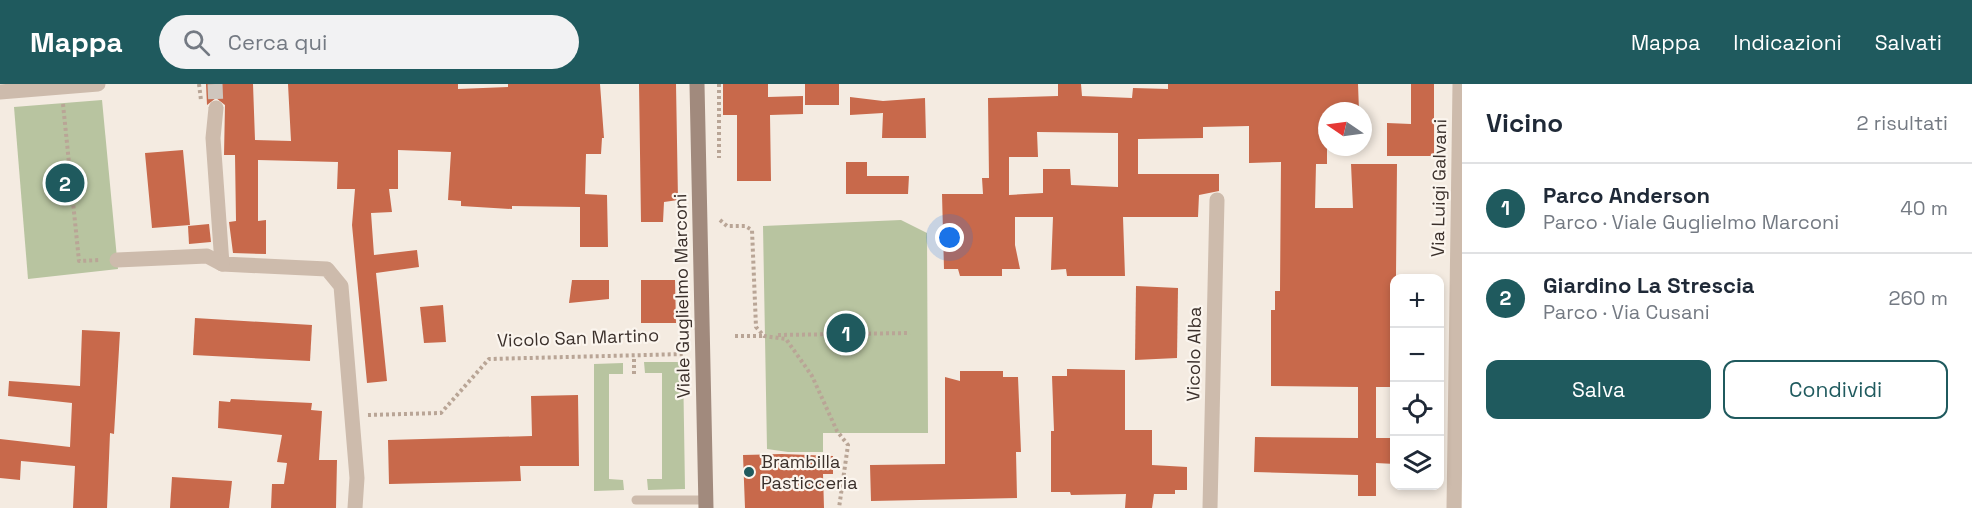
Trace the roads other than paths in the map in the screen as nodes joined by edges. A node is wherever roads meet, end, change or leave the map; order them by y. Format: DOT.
graph roads {
  1 [pos="98,84"];
  2 [pos="698,84"];
  3 [pos="1460,84"];
  4 [pos="0,92"];
  5 [pos="216,108"];
  6 [pos="1217,200"];
  7 [pos="117,260"];
  8 [pos="222,264"];
  9 [pos="636,500"];
  10 [pos="706,504"];
  11 [pos="355,508"];
  12 [pos="1210,508"];
  13 [pos="1454,508"];
  1 -- 4 [label="street"];
  2 -- 10 [label="street, Viale Guglielmo Marconi"];
  3 -- 13 [label="street, Via Luigi Galvani"];
  5 -- 8 [label="street"];
  6 -- 12 [label="street, Vicolo Alba"];
  7 -- 8 [label="street"];
  8 -- 11 [label="street"];
  9 -- 10 [label="lane"];
}
